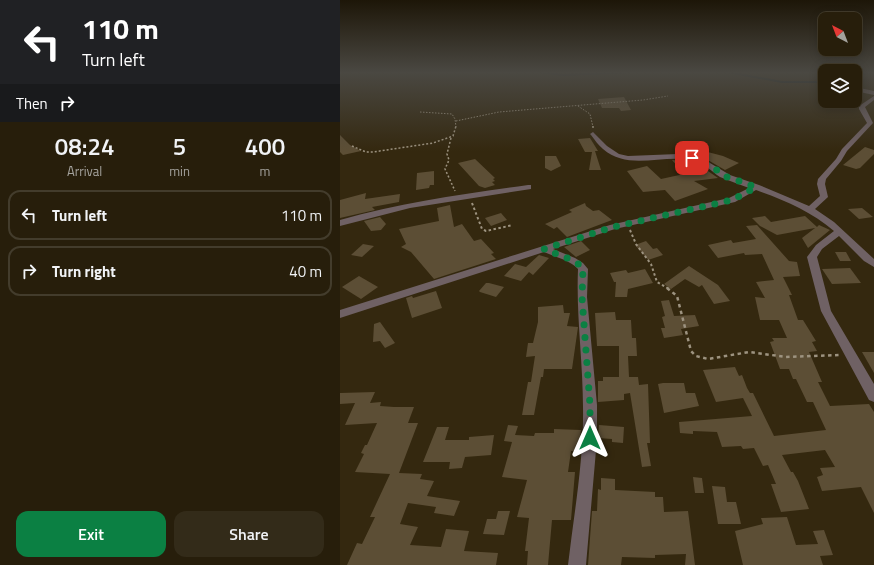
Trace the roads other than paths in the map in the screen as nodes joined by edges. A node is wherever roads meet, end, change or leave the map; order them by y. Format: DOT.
graph roads {
  1 [pos="874,98"];
  2 [pos="593,134"];
  3 [pos="528,187"];
  4 [pos="756,187"];
  5 [pos="809,210"];
  6 [pos="340,223"];
  7 [pos="839,232"];
  8 [pos="544,249"];
  9 [pos="874,264"];
  10 [pos="340,314"];
  11 [pos="874,396"];
  12 [pos="577,565"];
  1 -- 5 [label="street"];
  2 -- 4 [label="street"];
  3 -- 6 [label="street"];
  4 -- 5 [label="street"];
  4 -- 8 [label="street"];
  5 -- 7 [label="street"];
  7 -- 9 [label="street"];
  7 -- 11 [label="street"];
  8 -- 10 [label="street"];
  8 -- 12 [label="street"];
}
